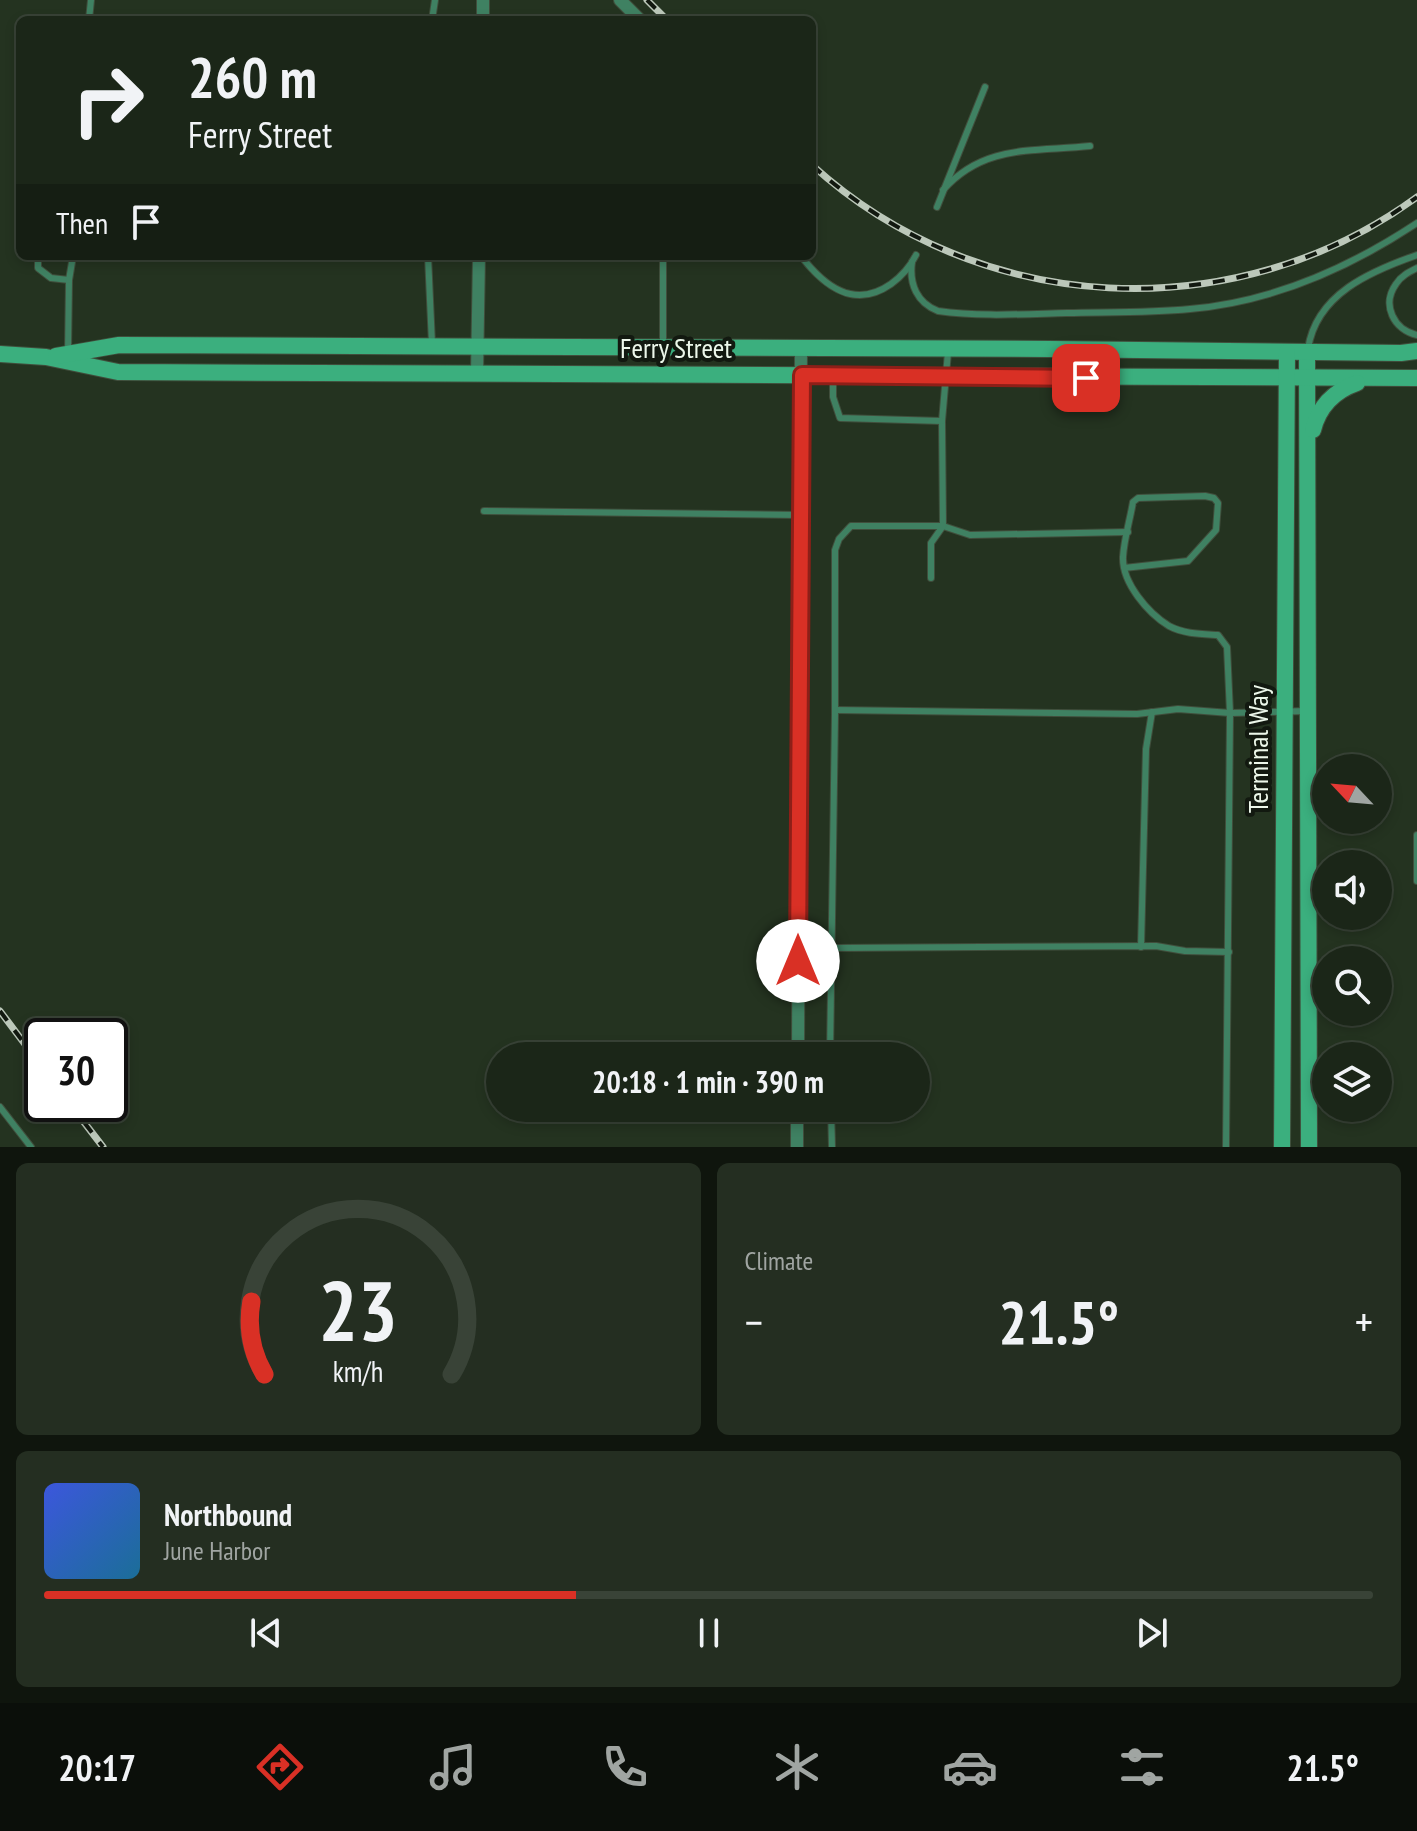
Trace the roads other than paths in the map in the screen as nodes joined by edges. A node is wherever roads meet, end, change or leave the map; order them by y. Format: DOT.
graph roads {
  1 [pos="620,0"];
  2 [pos="636,16"];
  3 [pos="985,87"];
  4 [pos="1090,146"];
  5 [pos="943,190"];
  6 [pos="937,207"];
  7 [pos="1417,223"];
  8 [pos="1417,255"];
  9 [pos="38,260"];
  10 [pos="72,260"];
  11 [pos="428,260"];
  12 [pos="479,260"];
  13 [pos="663,260"];
  14 [pos="805,260"];
  15 [pos="1417,268"];
  16 [pos="69,280"];
  17 [pos="1417,335"];
  18 [pos="432,346"];
  19 [pos="478,346"];
  20 [pos="663,347"];
  21 [pos="801,348"];
  22 [pos="948,348"];
  23 [pos="1417,351"];
  24 [pos="1287,352"];
  25 [pos="1307,352"];
  26 [pos="68,353"];
  27 [pos="0,354"];
  28 [pos="46,357"];
  29 [pos="477,373"];
  30 [pos="802,375"];
  31 [pos="833,375"];
  32 [pos="946,377"];
  33 [pos="1417,378"];
  34 [pos="1286,379"];
  35 [pos="1307,379"];
  36 [pos="1369,379"];
  37 [pos="942,421"];
  38 [pos="1308,451"];
  39 [pos="484,511"];
  40 [pos="801,515"];
  41 [pos="943,526"];
  42 [pos="1128,532"];
  43 [pos="1124,568"];
  44 [pos="931,578"];
  45 [pos="835,710"];
  46 [pos="1309,710"];
  47 [pos="1152,712"];
  48 [pos="1285,712"];
  49 [pos="1230,713"];
  50 [pos="1417,835"];
  51 [pos="1417,881"];
  52 [pos="1141,947"];
  53 [pos="831,948"];
  54 [pos="1229,952"];
  55 [pos="798,1042"];
  56 [pos="830,1042"];
  57 [pos="0,1107"];
  58 [pos="797,1122"];
  59 [pos="831,1122"];
  60 [pos="31,1147"];
  61 [pos="797,1147"];
  62 [pos="832,1147"];
  63 [pos="1226,1147"];
  64 [pos="1282,1147"];
  65 [pos="1309,1147"];
  1 -- 2 [label="street"];
  3 -- 5 [label="lane"];
  4 -- 5 [label="lane"];
  5 -- 6 [label="lane"];
  7 -- 14 [label="lane"];
  8 -- 25 [label="lane"];
  9 -- 16 [label="lane"];
  10 -- 16 [label="lane"];
  11 -- 18 [label="lane"];
  12 -- 19 [label="street"];
  13 -- 20 [label="lane"];
  15 -- 17 [label="lane"];
  16 -- 26 [label="lane"];
  18 -- 19 [label="main road, Ferry Street"];
  18 -- 26 [label="main road, Ferry Street"];
  19 -- 20 [label="main road, Ferry Street"];
  19 -- 29 [label="street"];
  20 -- 21 [label="main road, Ferry Street"];
  21 -- 22 [label="main road, Ferry Street"];
  21 -- 30 [label="street"];
  22 -- 24 [label="main road, Ferry Street"];
  22 -- 32 [label="lane"];
  23 -- 25 [label="main road, Ferry Street"];
  24 -- 25 [label="main road, Ferry Street"];
  24 -- 34 [label="main road, Terminal Way"];
  25 -- 35 [label="main road, Terminal Way"];
  26 -- 28 [label="main road, Ferry Street"];
  27 -- 28 [label="main road, Ferry Street"];
  28 -- 29 [label="main road, Ferry Street"];
  29 -- 30 [label="main road, Ferry Street"];
  30 -- 31 [label="main road, Ferry Street"];
  30 -- 40 [label="street"];
  31 -- 32 [label="main road, Ferry Street"];
  31 -- 37 [label="lane"];
  32 -- 34 [label="main road, Ferry Street"];
  32 -- 37 [label="lane"];
  33 -- 36 [label="main road"];
  34 -- 35 [label="main road, Ferry Street"];
  34 -- 48 [label="main road, Terminal Way"];
  35 -- 36 [label="main road"];
  35 -- 38 [label="main road, Terminal Way"];
  36 -- 38 [label="main road"];
  37 -- 41 [label="lane"];
  38 -- 46 [label="main road, Terminal Way"];
  39 -- 40 [label="lane"];
  40 -- 55 [label="street"];
  41 -- 42 [label="lane"];
  41 -- 44 [label="lane"];
  41 -- 45 [label="lane"];
  42 -- 43 [label="lane"];
  42 -- 43 [label="lane"];
  43 -- 49 [label="lane"];
  45 -- 47 [label="lane"];
  45 -- 53 [label="lane"];
  46 -- 48 [label="lane"];
  46 -- 65 [label="main road, Terminal Way"];
  47 -- 49 [label="lane"];
  47 -- 52 [label="lane"];
  48 -- 49 [label="lane"];
  48 -- 64 [label="main road, Terminal Way"];
  49 -- 54 [label="lane"];
  50 -- 51 [label="lane"];
  52 -- 53 [label="lane"];
  52 -- 54 [label="lane"];
  53 -- 56 [label="lane"];
  54 -- 63 [label="lane"];
  57 -- 60 [label="lane"];
  58 -- 61 [label="street"];
  59 -- 62 [label="lane"];
}
